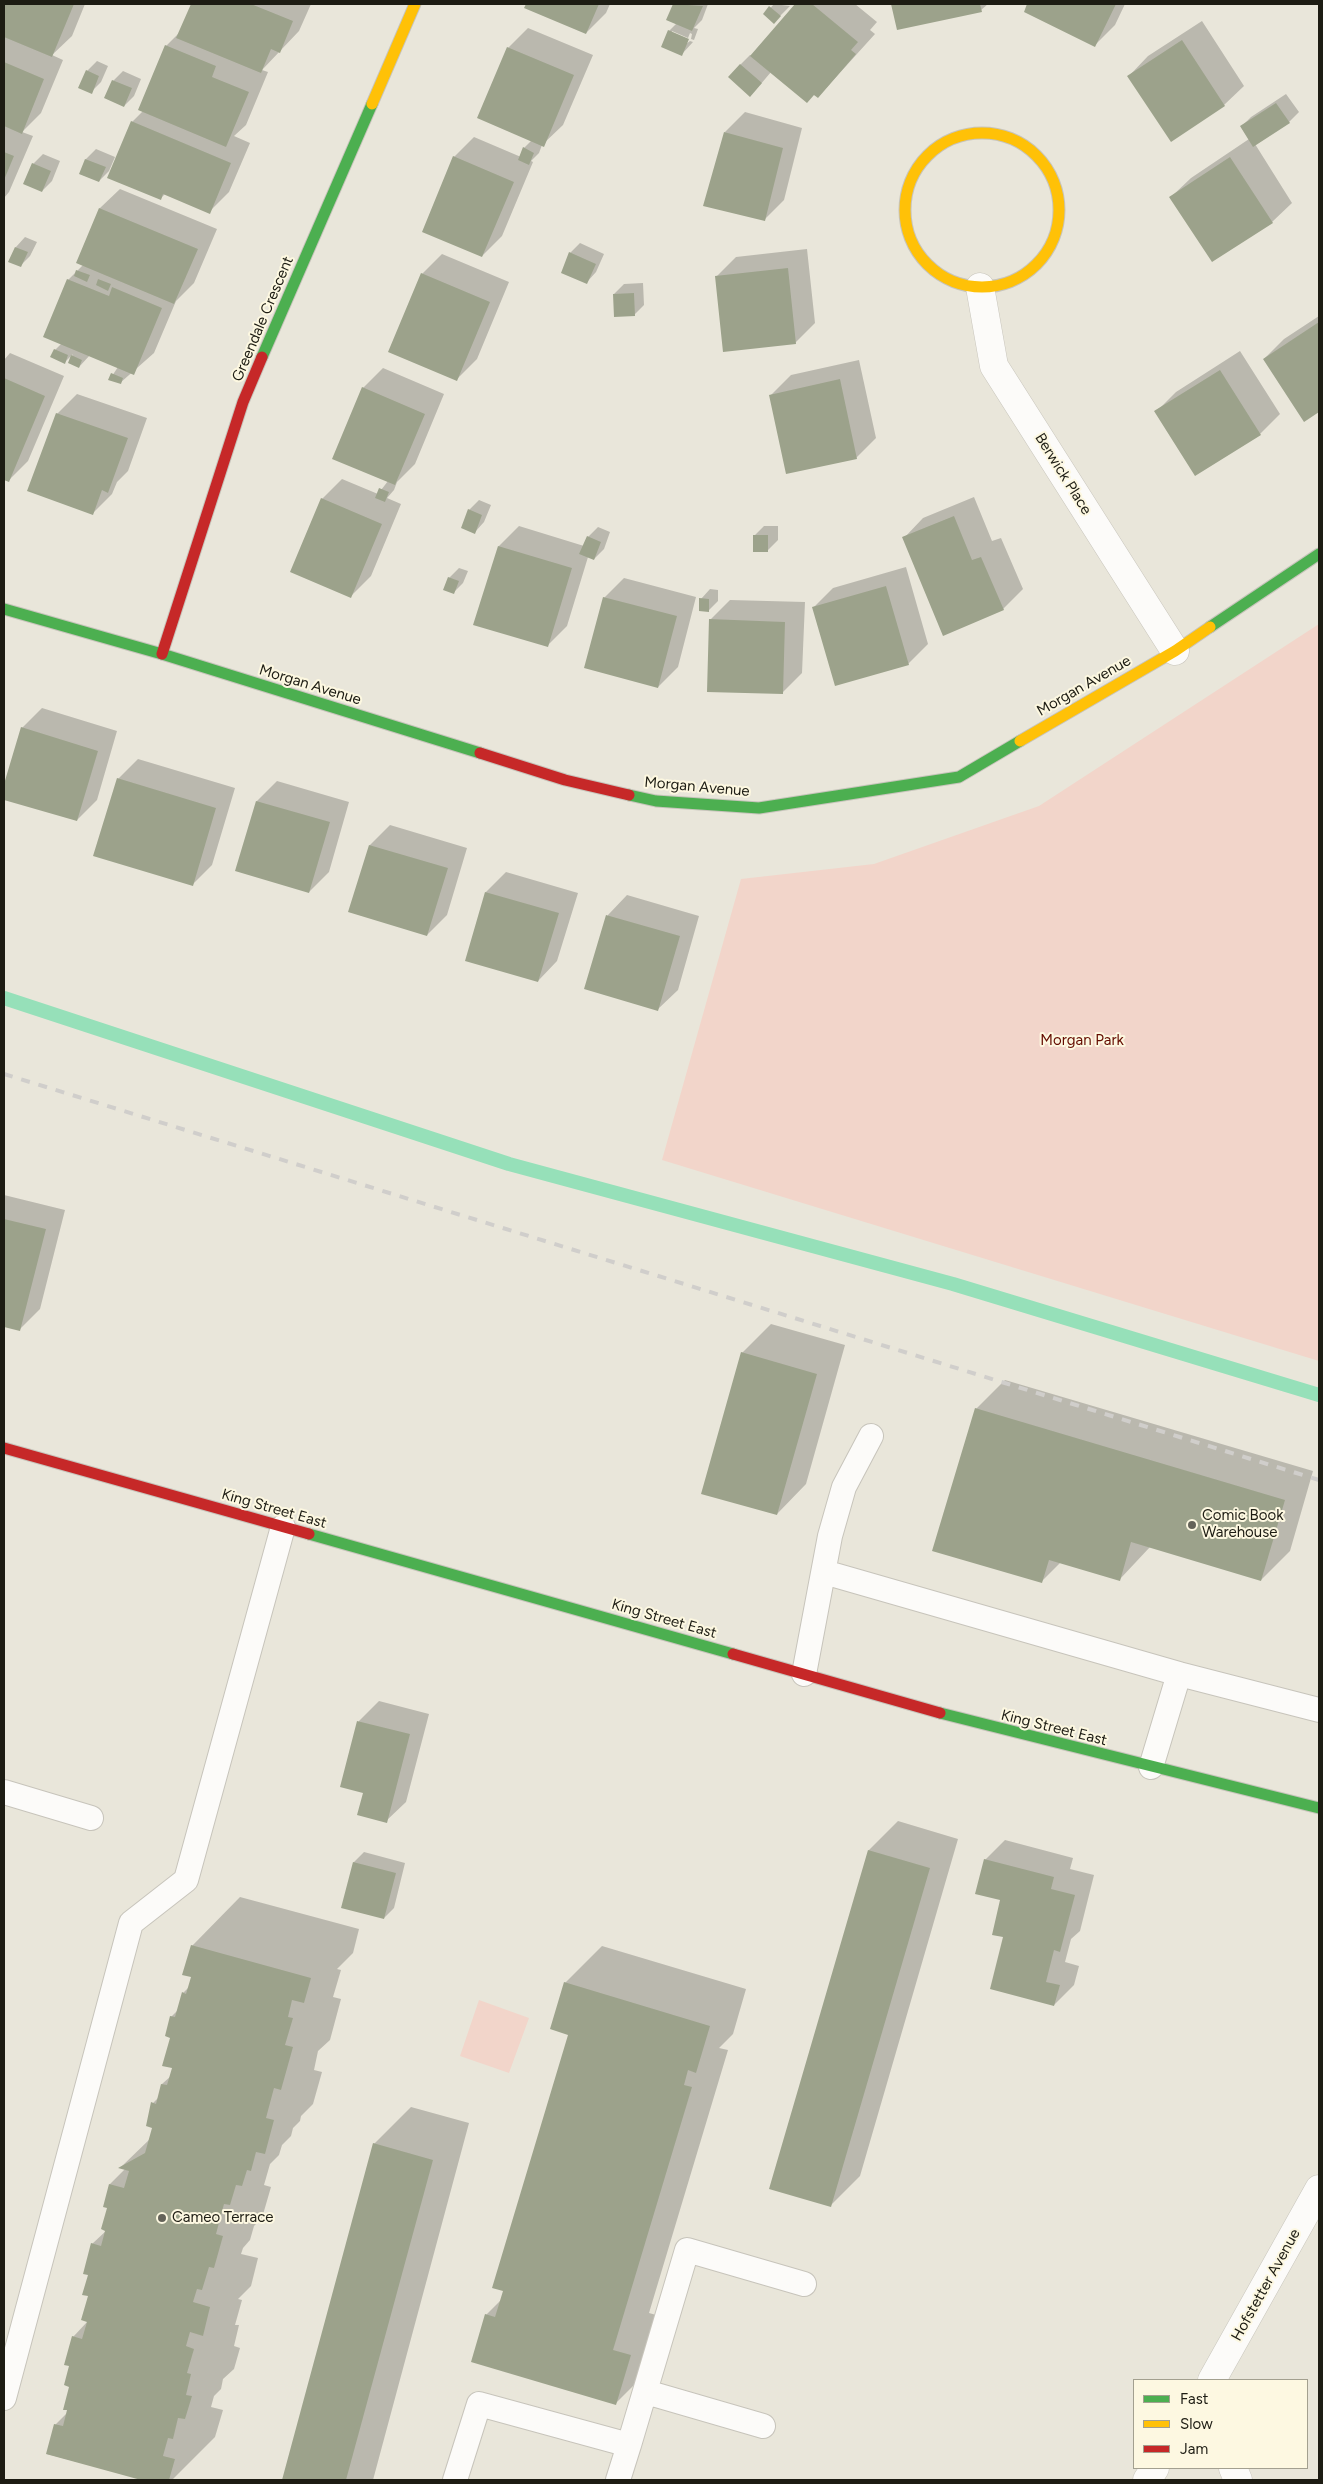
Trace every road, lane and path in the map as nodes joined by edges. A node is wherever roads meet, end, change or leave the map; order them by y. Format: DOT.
graph roads {
  1 [pos="415,4"];
  2 [pos="980,287"];
  3 [pos="1319,554"];
  4 [pos="4,609"];
  5 [pos="1175,651"];
  6 [pos="162,654"];
  7 [pos="871,1436"];
  8 [pos="4,1448"];
  9 [pos="283,1527"];
  10 [pos="824,1572"];
  11 [pos="804,1674"];
  12 [pos="1179,1674"];
  13 [pos="1319,1710"];
  14 [pos="1151,1767"];
  15 [pos="4,1792"];
  16 [pos="1319,1808"];
  17 [pos="91,1818"];
  18 [pos="1319,2189"];
  19 [pos="804,2284"];
  20 [pos="1213,2379"];
  21 [pos="646,2392"];
  22 [pos="4,2398"];
  23 [pos="763,2426"];
  24 [pos="629,2446"];
  25 [pos="1154,2469"];
  26 [pos="455,2480"];
  27 [pos="618,2480"];
  28 [pos="1146,2480"];
  1 -- 6 [label="street, Greendale Crescent"];
  2 -- 2 [label="street"];
  2 -- 5 [label="street, Berwick Place"];
  3 -- 5 [label="street, Morgan Avenue"];
  4 -- 6 [label="street, Morgan Avenue"];
  5 -- 6 [label="street, Morgan Avenue"];
  7 -- 10 [label="lane"];
  8 -- 9 [label="street, King Street East"];
  9 -- 11 [label="street, King Street East"];
  9 -- 22 [label="lane"];
  10 -- 11 [label="lane"];
  10 -- 12 [label="lane"];
  11 -- 14 [label="street, King Street East"];
  12 -- 13 [label="lane"];
  12 -- 14 [label="lane"];
  14 -- 16 [label="street, King Street East"];
  15 -- 17 [label="lane"];
  18 -- 20 [label="street, Hofstetter Avenue"];
  19 -- 21 [label="lane"];
  21 -- 23 [label="lane"];
  21 -- 24 [label="lane"];
  24 -- 26 [label="lane"];
  24 -- 27 [label="lane"];
  25 -- 28 [label="street"];
}
